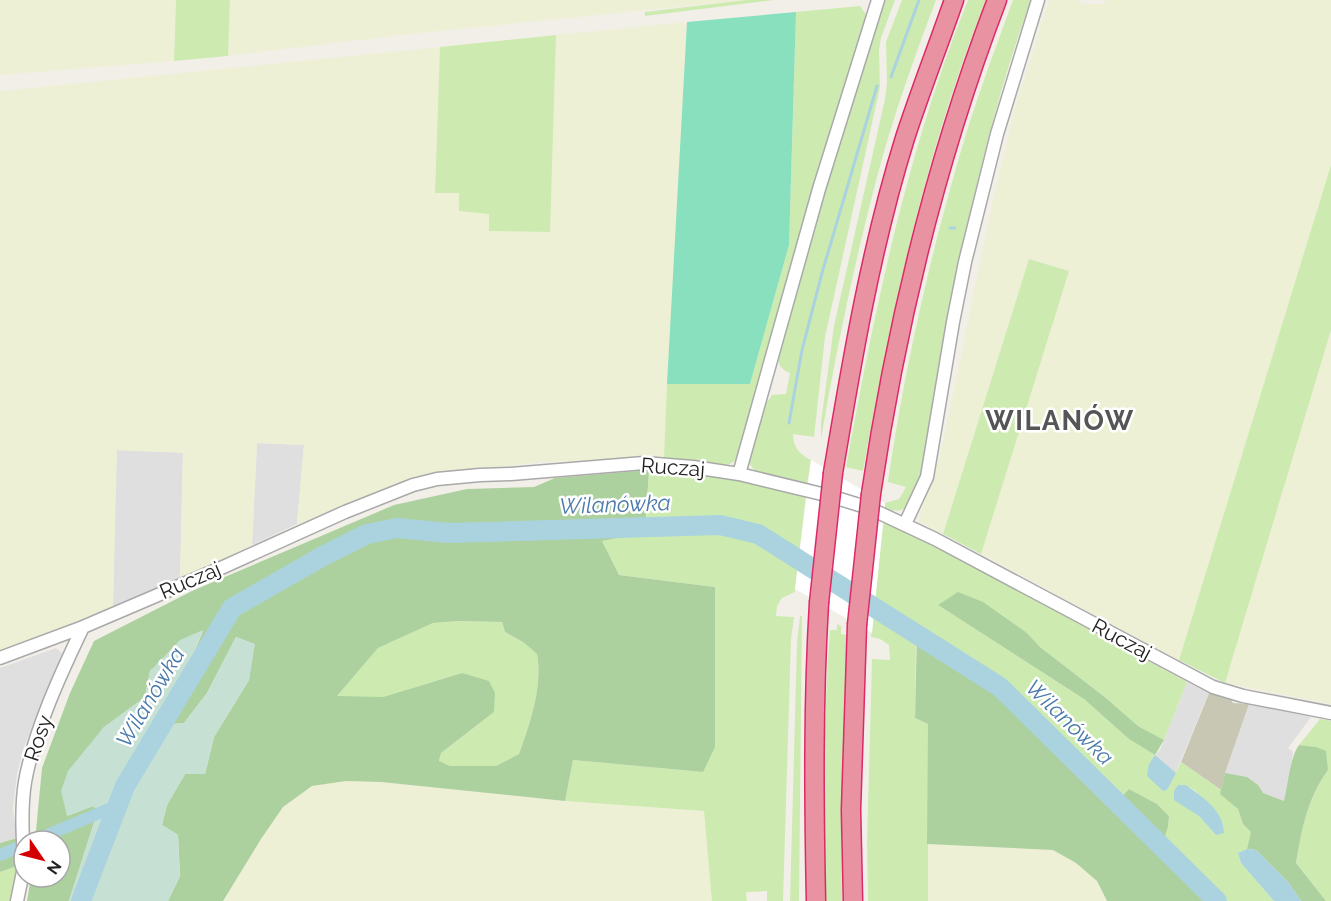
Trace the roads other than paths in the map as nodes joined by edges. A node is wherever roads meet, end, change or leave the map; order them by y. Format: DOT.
graph roads {
  1 [pos="878,0"];
  2 [pos="954,0"];
  3 [pos="997,0"];
  4 [pos="1038,0"];
  5 [pos="739,474"];
  6 [pos="905,524"];
  7 [pos="83,627"];
  8 [pos="0,658"];
  9 [pos="1331,713"];
  10 [pos="22,829"];
  11 [pos="816,901"];
  12 [pos="853,901"];
  1 -- 5 [label="street"];
  2 -- 11 [label="highway, bridge"];
  3 -- 12 [label="highway, bridge"];
  4 -- 6 [label="street"];
  5 -- 6 [label="street, Ruczaj"];
  5 -- 7 [label="street, Ruczaj"];
  6 -- 9 [label="street, Ruczaj"];
  7 -- 8 [label="street, Ruczaj"];
  7 -- 10 [label="street, Rosy"];
}
